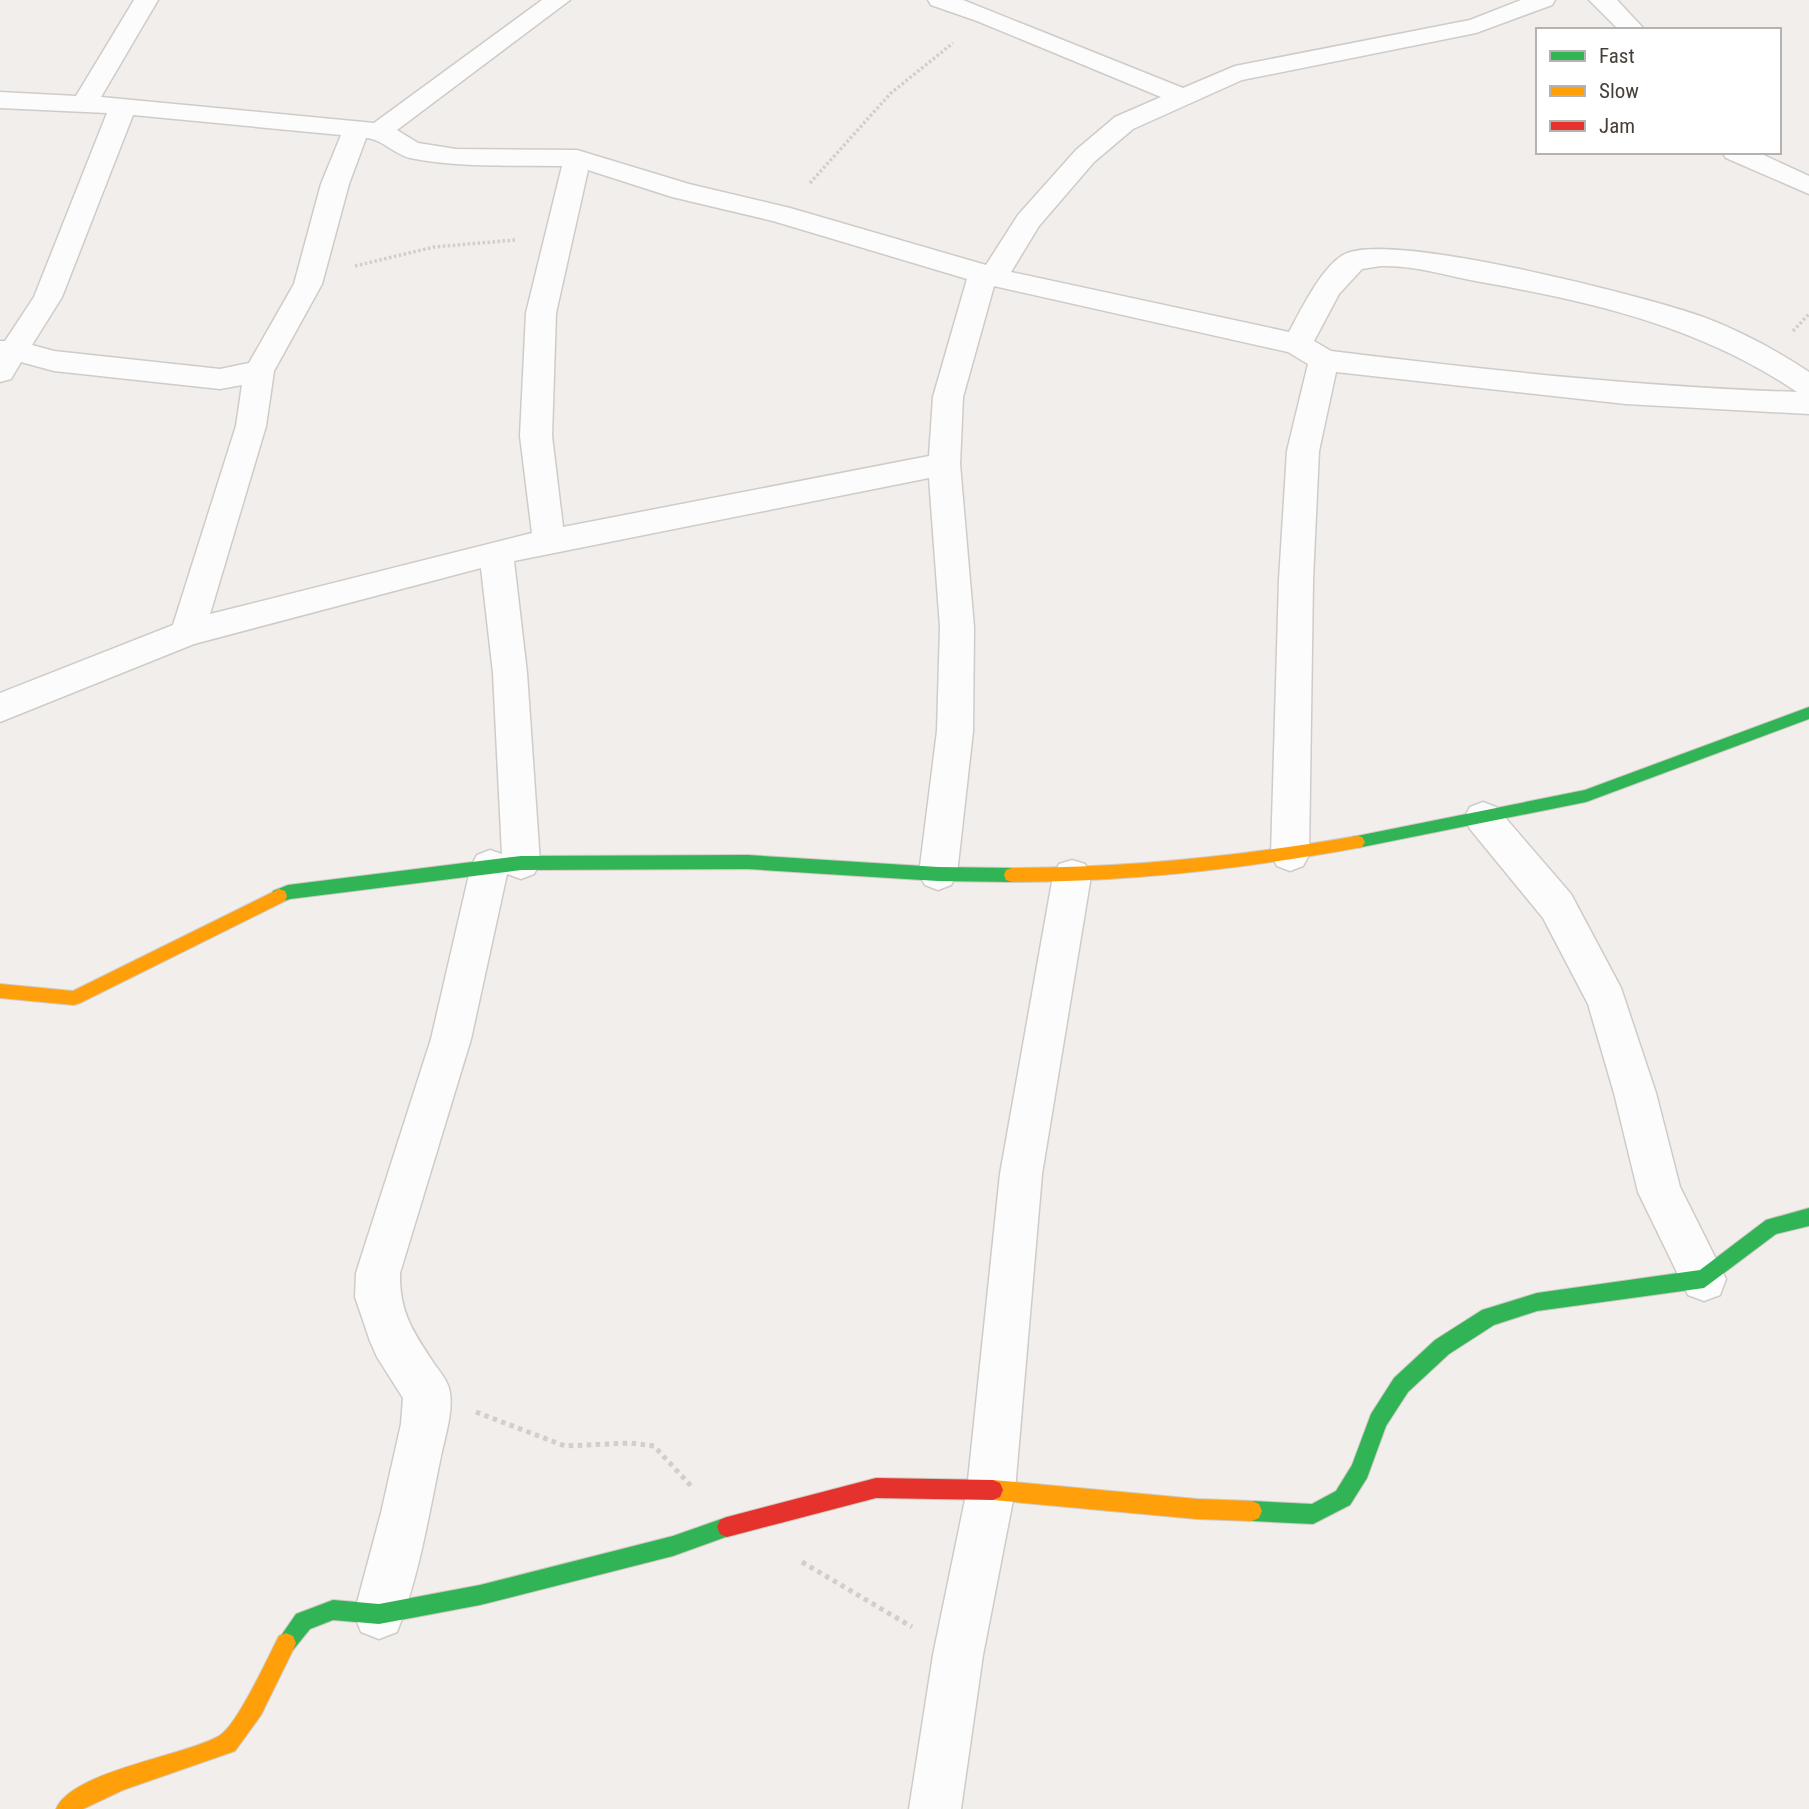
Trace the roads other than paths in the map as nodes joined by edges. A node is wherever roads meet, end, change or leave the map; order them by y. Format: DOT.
graph roads {
  1 [pos="146,0"];
  2 [pos="558,0"];
  3 [pos="940,0"];
  4 [pos="1543,0"];
  5 [pos="1601,0"];
  6 [pos="1631,28"];
  7 [pos="1181,96"];
  8 [pos="0,100"];
  9 [pos="84,104"];
  10 [pos="122,106"];
  11 [pos="367,130"];
  12 [pos="1739,154"];
  13 [pos="577,158"];
  14 [pos="1809,186"];
  15 [pos="988,276"];
  16 [pos="1310,352"];
  17 [pos="4,357"];
  18 [pos="259,371"];
  19 [pos="1809,386"];
  20 [pos="1809,403"];
  21 [pos="944,464"];
  22 [pos="549,542"];
  23 [pos="496,552"];
  24 [pos="187,633"];
  25 [pos="0,708"];
  26 [pos="1809,713"];
  27 [pos="1483,818"];
  28 [pos="1290,855"];
  29 [pos="505,864"];
  30 [pos="938,874"];
  31 [pos="1072,876"];
  32 [pos="0,991"];
  33 [pos="1809,1217"];
  34 [pos="1704,1279"];
  35 [pos="991,1490"];
  36 [pos="379,1614"];
  37 [pos="67,1809"];
  38 [pos="935,1809"];
  1 -- 9 [label="street"];
  2 -- 11 [label="street"];
  3 -- 7 [label="street"];
  4 -- 7 [label="street"];
  5 -- 6 [label="street"];
  7 -- 15 [label="street"];
  8 -- 9 [label="street"];
  9 -- 10 [label="street"];
  10 -- 11 [label="street"];
  10 -- 17 [label="street"];
  11 -- 13 [label="street"];
  11 -- 18 [label="street"];
  12 -- 14 [label="street"];
  13 -- 15 [label="street"];
  13 -- 22 [label="street"];
  15 -- 16 [label="street"];
  15 -- 21 [label="street"];
  16 -- 19 [label="street"];
  16 -- 20 [label="street"];
  16 -- 28 [label="street"];
  17 -- 18 [label="street"];
  18 -- 24 [label="street"];
  21 -- 22 [label="street"];
  21 -- 30 [label="street"];
  22 -- 23 [label="street"];
  23 -- 24 [label="street"];
  23 -- 29 [label="street"];
  24 -- 25 [label="street"];
  26 -- 27 [label="street"];
  27 -- 28 [label="street"];
  27 -- 34 [label="street"];
  28 -- 31 [label="street"];
  29 -- 30 [label="street"];
  29 -- 32 [label="street"];
  29 -- 36 [label="street"];
  30 -- 31 [label="street"];
  31 -- 35 [label="street"];
  33 -- 34 [label="street"];
  34 -- 35 [label="street"];
  35 -- 36 [label="street"];
  35 -- 38 [label="street"];
  36 -- 37 [label="street"];
}
